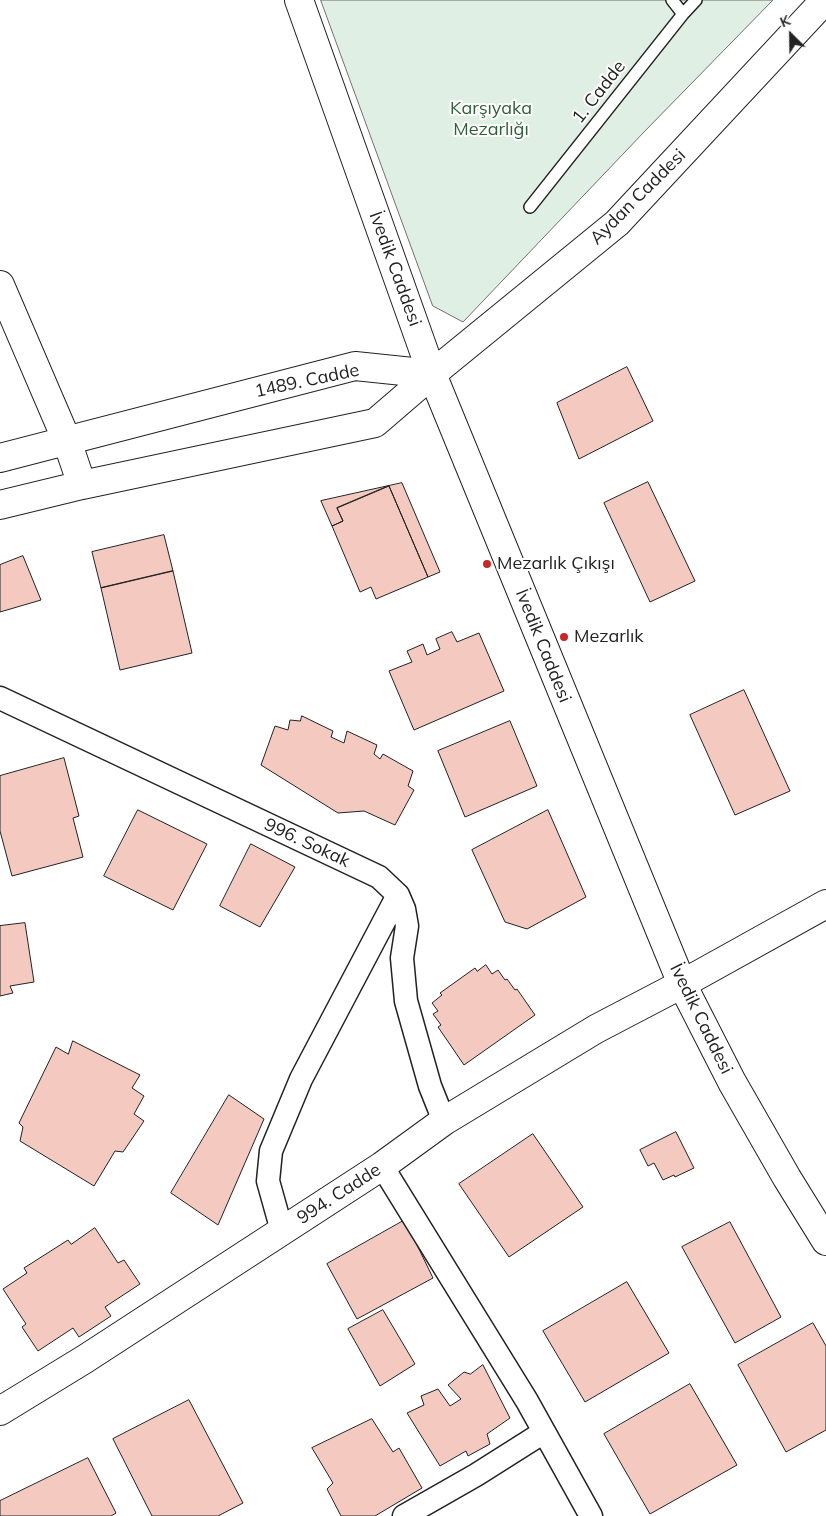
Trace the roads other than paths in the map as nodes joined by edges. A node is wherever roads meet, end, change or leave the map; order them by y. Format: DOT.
graph roads {
  1 [pos="299,0"];
  2 [pos="672,0"];
  3 [pos="696,0"];
  4 [pos="826,0"];
  5 [pos="683,14"];
  6 [pos="530,207"];
  7 [pos="0,285"];
  8 [pos="432,374"];
  9 [pos="67,440"];
  10 [pos="0,458"];
  11 [pos="82,485"];
  12 [pos="0,505"];
  13 [pos="0,698"];
  14 [pos="398,895"];
  15 [pos="826,904"];
  16 [pos="682,984"];
  17 [pos="444,1121"];
  18 [pos="382,1166"];
  19 [pos="282,1231"];
  20 [pos="826,1241"];
  21 [pos="0,1411"];
  22 [pos="544,1432"];
  23 [pos="404,1516"];
  24 [pos="591,1516"];
  1 -- 8 [label="main road, İvedik Caddesi"];
  2 -- 5 [label="lane"];
  3 -- 5 [label="lane, 1. Cadde"];
  4 -- 8 [label="main road, Aydan Caddesi"];
  5 -- 6 [label="lane, 1. Cadde"];
  7 -- 9 [label="main road"];
  8 -- 9 [label="main road, 1489. Cadde"];
  8 -- 11 [label="main road"];
  8 -- 16 [label="main road, İvedik Caddesi"];
  9 -- 10 [label="main road, 1489. Cadde"];
  9 -- 11 [label="main road"];
  11 -- 12 [label="main road"];
  13 -- 14 [label="street, 996. Sokak"];
  14 -- 17 [label="street, 996. Sokak"];
  14 -- 19 [label="street"];
  15 -- 16 [label="main road, 994. Cadde"];
  16 -- 17 [label="main road, 994. Cadde"];
  16 -- 20 [label="main road, İvedik Caddesi"];
  17 -- 18 [label="main road, 994. Cadde"];
  18 -- 19 [label="main road, 994. Cadde"];
  18 -- 22 [label="street"];
  19 -- 21 [label="main road, 994. Cadde"];
  22 -- 23 [label="street"];
  22 -- 24 [label="street"];
}
